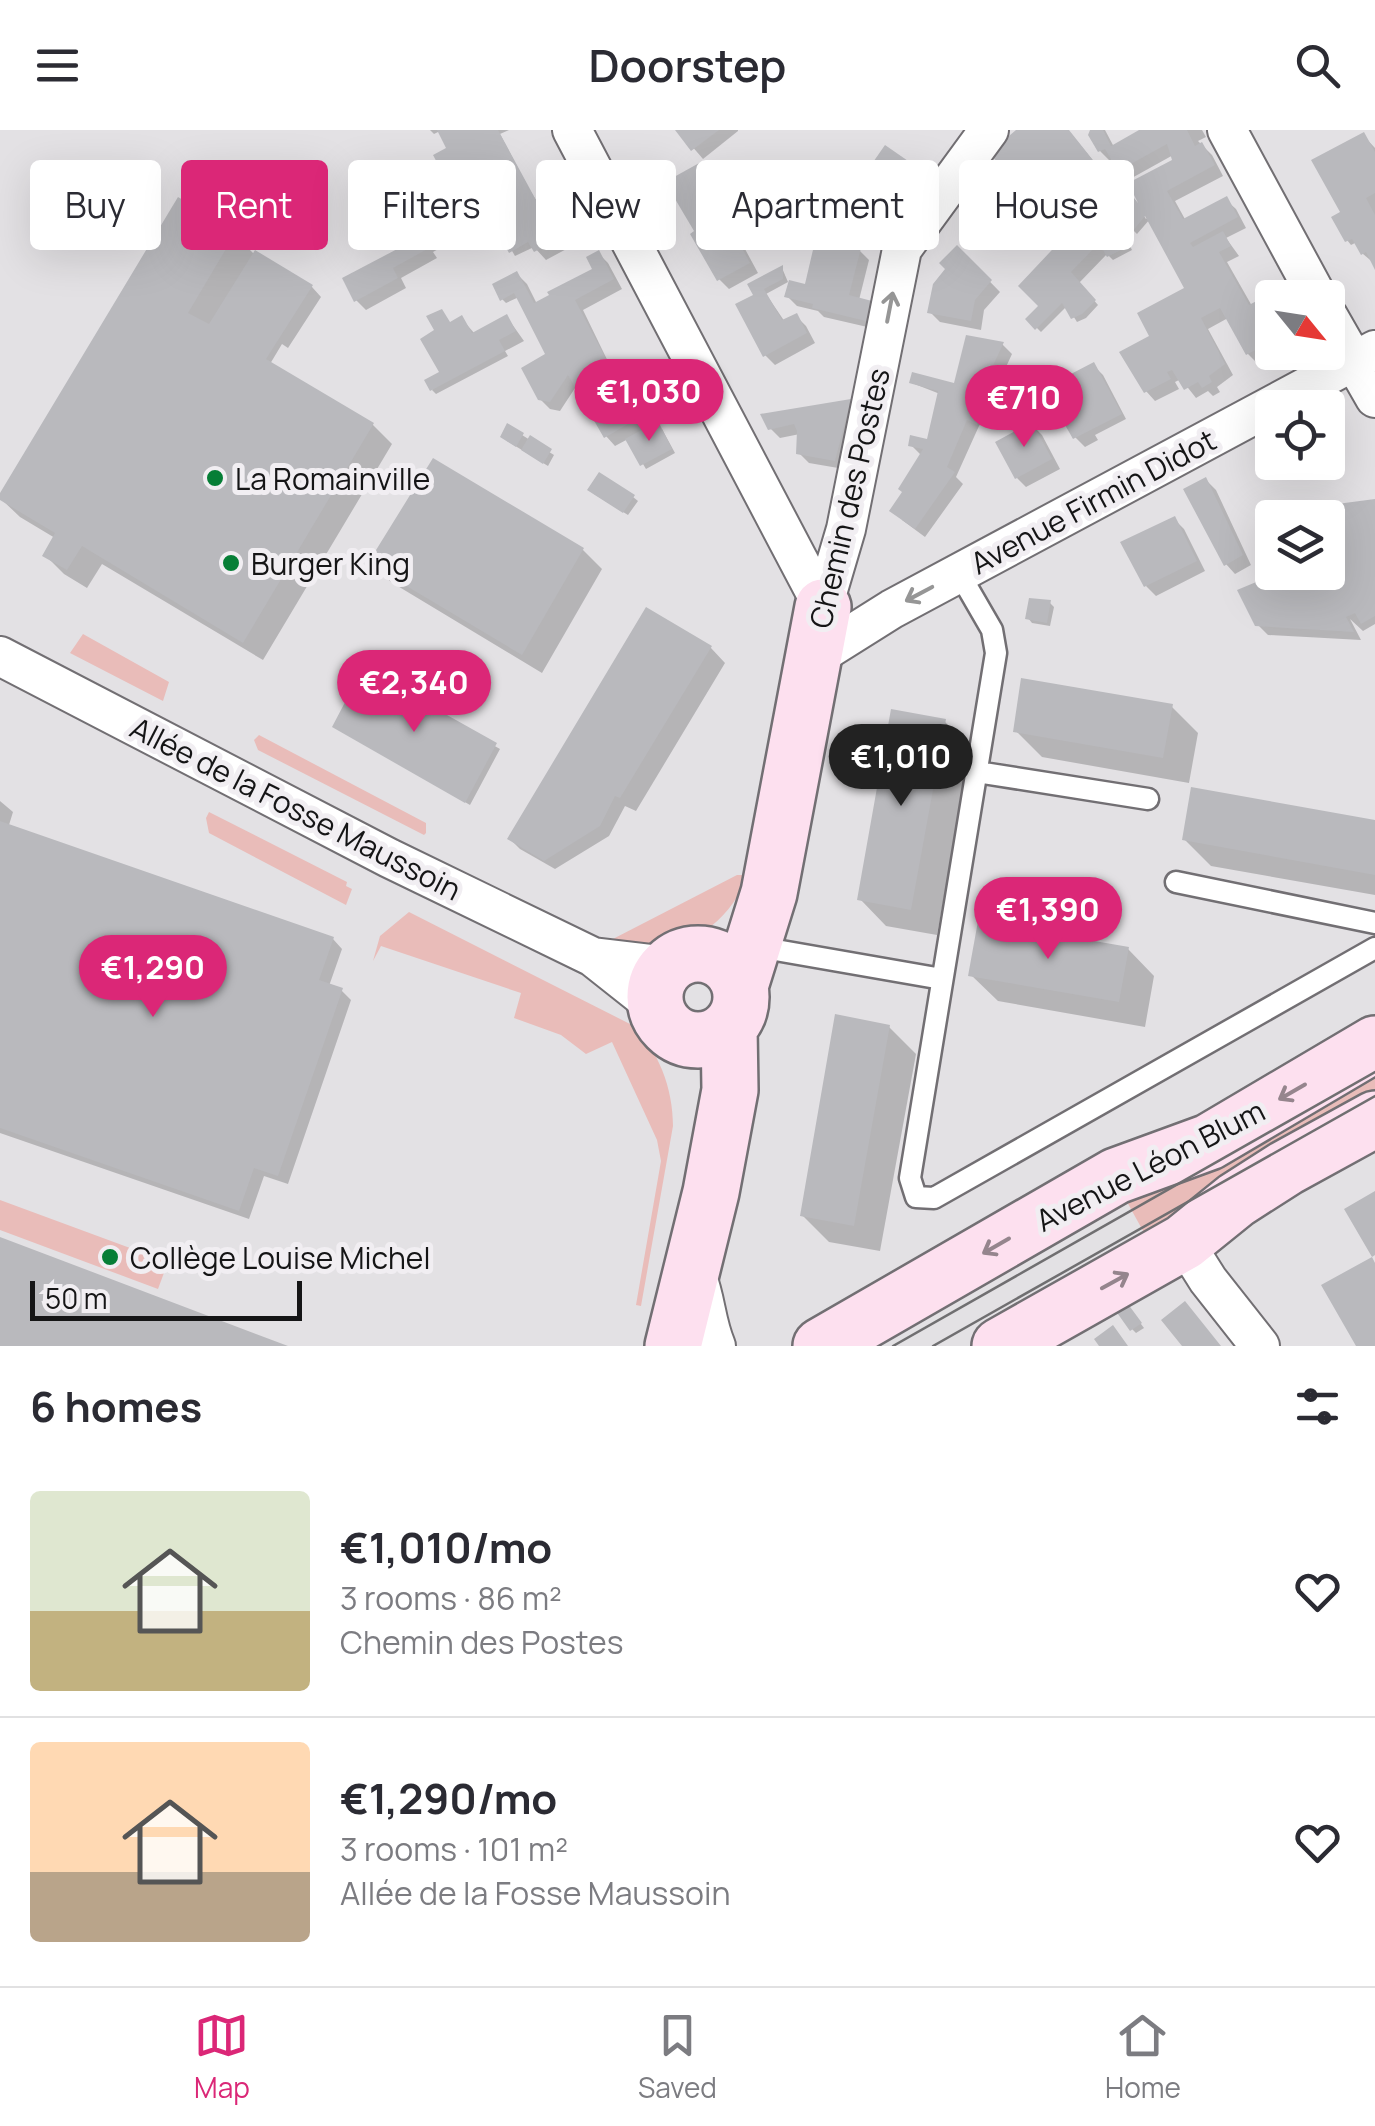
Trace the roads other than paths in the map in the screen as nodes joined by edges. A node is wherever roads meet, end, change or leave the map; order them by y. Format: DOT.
graph roads {
  1 [pos="572,130"];
  2 [pos="990,130"];
  3 [pos="1227,130"];
  4 [pos="1308,280"];
  5 [pos="1345,334"];
  6 [pos="1364,355"];
  7 [pos="1375,398"];
  8 [pos="959,573"];
  9 [pos="818,632"];
  10 [pos="0,656"];
  11 [pos="976,772"];
  12 [pos="1148,799"];
  13 [pos="1176,882"];
  14 [pos="1375,923"];
  15 [pos="1375,948"];
  16 [pos="942,979"];
  17 [pos="706,989"];
  18 [pos="1375,1044"];
  19 [pos="1375,1119"];
  20 [pos="1184,1242"];
  21 [pos="692,1267"];
  22 [pos="1059,1329"];
  23 [pos="673,1346"];
  24 [pos="716,1346"];
  25 [pos="821,1346"];
  26 [pos="1000,1346"];
  27 [pos="1260,1346"];
  1 -- 9 [label="street"];
  9 -- 2 [label="street, Chemin des Postes, one-way"];
  3 -- 4 [label="street"];
  5 -- 6 [label="street"];
  6 -- 7 [label="street"];
  6 -- 8 [label="street, Avenue Firmin Didot"];
  8 -- 9 [label="street, Avenue Firmin Didot, one-way"];
  8 -- 11 [label="lane"];
  9 -- 17 [label="main road, Chemin des Postes"];
  10 -- 17 [label="street, Allée de la Fosse Maussoin"];
  11 -- 12 [label="lane"];
  11 -- 16 [label="lane"];
  13 -- 14 [label="lane"];
  15 -- 16 [label="lane"];
  16 -- 17 [label="lane"];
  17 -- 21 [label="main road"];
  18 -- 25 [label="main road, Avenue Léon Blum, one-way"];
  19 -- 20 [label="main road"];
  22 -- 20 [label="main road, one-way"];
  20 -- 27 [label="street"];
  21 -- 23 [label="main road"];
  21 -- 24 [label="street"];
  22 -- 26 [label="main road"];
}
